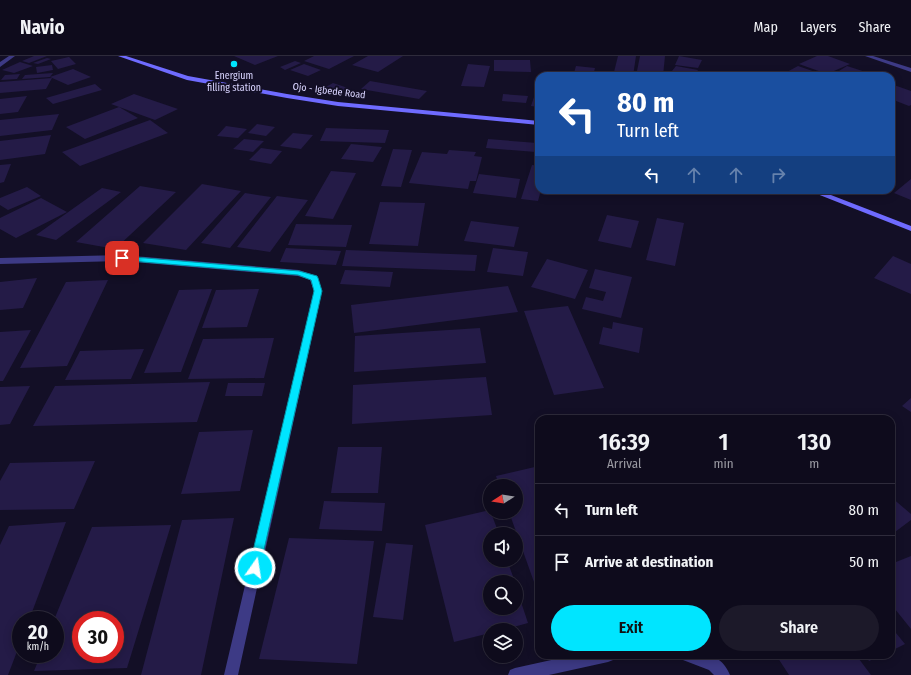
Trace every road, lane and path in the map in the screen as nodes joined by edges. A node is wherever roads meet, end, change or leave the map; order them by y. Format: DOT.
graph roads {
  1 [pos="12,56"];
  2 [pos="121,56"];
  3 [pos="868,56"];
  4 [pos="0,65"];
  5 [pos="911,70"];
  6 [pos="535,123"];
  7 [pos="822,194"];
  8 [pos="911,229"];
  9 [pos="0,261"];
  10 [pos="589,659"];
  11 [pos="700,659"];
  12 [pos="231,675"];
  13 [pos="515,675"];
  14 [pos="723,675"];
  1 -- 4 [label="street"];
  2 -- 6 [label="main road, Ojo - Igbede Road"];
  3 -- 5 [label="street"];
  7 -- 8 [label="main road"];
  9 -- 12 [label="street"];
  10 -- 13 [label="street"];
  11 -- 14 [label="street"];
}
